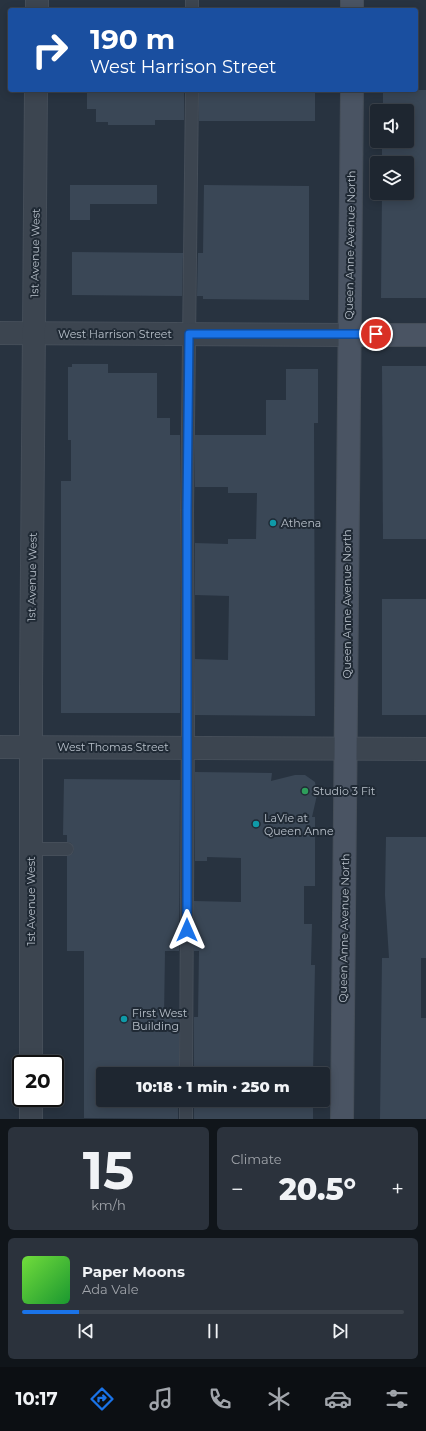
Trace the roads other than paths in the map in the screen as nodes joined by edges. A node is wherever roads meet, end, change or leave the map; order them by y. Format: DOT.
graph roads {
  1 [pos="36,92"];
  2 [pos="192,92"];
  3 [pos="352,92"];
  4 [pos="0,333"];
  5 [pos="34,333"];
  6 [pos="189,334"];
  7 [pos="349,335"];
  8 [pos="426,335"];
  9 [pos="0,747"];
  10 [pos="31,747"];
  11 [pos="188,748"];
  12 [pos="346,748"];
  13 [pos="426,749"];
  14 [pos="31,849"];
  15 [pos="67,849"];
  16 [pos="31,1055"];
  17 [pos="186,1067"];
  18 [pos="31,1107"];
  19 [pos="186,1107"];
  20 [pos="31,1119"];
  21 [pos="186,1119"];
  22 [pos="342,1119"];
  1 -- 5 [label="street, 1st Avenue West"];
  2 -- 6 [label="lane"];
  3 -- 7 [label="main road, Queen Anne Avenue North"];
  4 -- 5 [label="street, West Harrison Street"];
  5 -- 6 [label="street, West Harrison Street"];
  5 -- 10 [label="street, 1st Avenue West"];
  6 -- 7 [label="street, West Harrison Street"];
  6 -- 11 [label="lane"];
  7 -- 8 [label="main road"];
  7 -- 12 [label="main road, Queen Anne Avenue North"];
  9 -- 10 [label="street, West Thomas Street"];
  10 -- 11 [label="street, West Thomas Street"];
  10 -- 14 [label="street, 1st Avenue West"];
  11 -- 12 [label="street, West Thomas Street"];
  11 -- 17 [label="lane"];
  12 -- 13 [label="street, West Thomas Street"];
  12 -- 22 [label="main road, Queen Anne Avenue North"];
  14 -- 15 [label="lane"];
  14 -- 16 [label="street, 1st Avenue West"];
  18 -- 20 [label="street"];
  19 -- 21 [label="lane"];
}
